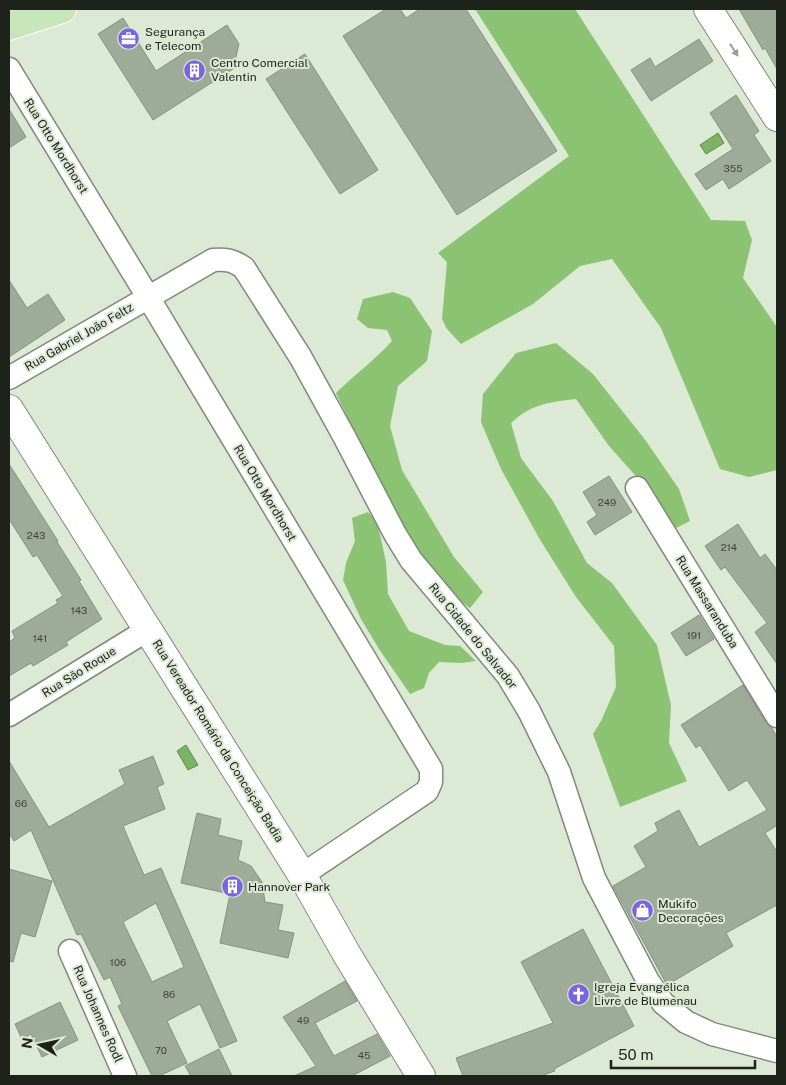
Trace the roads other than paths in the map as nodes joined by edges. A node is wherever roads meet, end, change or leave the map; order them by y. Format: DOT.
graph roads {
  1 [pos="62,9"];
  2 [pos="708,9"];
  3 [pos="9,26"];
  4 [pos="9,69"];
  5 [pos="777,117"];
  6 [pos="148,297"];
  7 [pos="9,378"];
  8 [pos="9,409"];
  9 [pos="637,488"];
  10 [pos="148,629"];
  11 [pos="9,715"];
  12 [pos="777,716"];
  13 [pos="302,875"];
  14 [pos="70,951"];
  15 [pos="777,1051"];
  16 [pos="125,1076"];
  17 [pos="422,1076"];
  1 -- 3 [label="main road"];
  2 -- 5 [label="street, one-way"];
  4 -- 6 [label="street, Rua Otto Mordhorst"];
  6 -- 7 [label="street, Rua Gabriel João Feltz"];
  6 -- 13 [label="street, Rua Otto Mordhorst"];
  6 -- 15 [label="street, Rua Cidade do Salvador"];
  8 -- 10 [label="street, Rua Vereador Romário da Conceição Badia"];
  9 -- 12 [label="street, Rua Massaranduba"];
  10 -- 11 [label="street, Rua São Roque"];
  10 -- 13 [label="street, Rua Vereador Romário da Conceição Badia"];
  13 -- 17 [label="street, Rua Vereador Romário da Conceição Badia"];
  14 -- 16 [label="street, Rua Johannes Rodl"];
}
